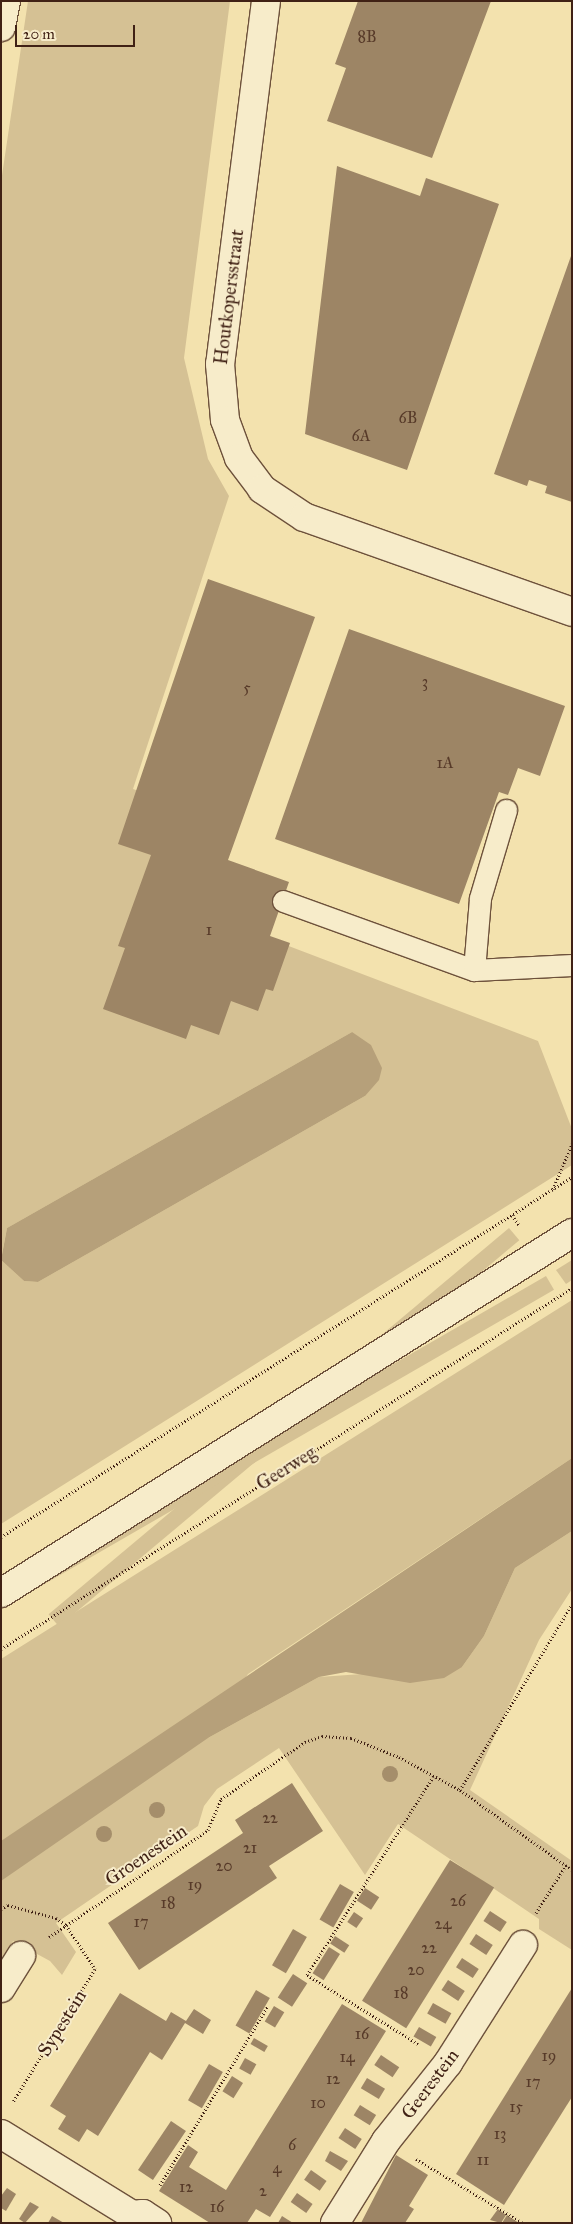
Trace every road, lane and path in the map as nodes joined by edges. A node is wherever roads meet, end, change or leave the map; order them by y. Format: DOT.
graph roads {
  1 [pos="6,1"];
  2 [pos="266,1"];
  3 [pos="1,27"];
  4 [pos="572,612"];
  5 [pos="506,810"];
  6 [pos="283,902"];
  7 [pos="572,964"];
  8 [pos="474,970"];
  9 [pos="572,1144"];
  10 [pos="572,1177"];
  11 [pos="553,1189"];
  12 [pos="572,1233"];
  13 [pos="572,1288"];
  14 [pos="1,1537"];
  15 [pos="1,1593"];
  16 [pos="572,1604"];
  17 [pos="1,1649"];
  18 [pos="433,1776"];
  19 [pos="460,1790"];
  20 [pos="566,1864"];
  21 [pos="572,1870"];
  22 [pos="1,1910"];
  23 [pos="66,1925"];
  24 [pos="523,1945"];
  25 [pos="21,1956"];
  26 [pos="1,1988"];
  27 [pos="268,2006"];
  28 [pos="448,2063"];
  29 [pos="12,2104"];
  30 [pos="1,2134"];
  31 [pos="386,2141"];
  32 [pos="150,2218"];
  33 [pos="335,2223"];
  34 [pos="522,2223"];
  1 -- 3 [label="street"];
  2 -- 4 [label="street, Houtkopersstraat"];
  5 -- 8 [label="lane"];
  6 -- 8 [label="lane"];
  7 -- 8 [label="lane"];
  9 -- 11 [label="path"];
  10 -- 11 [label="path"];
  11 -- 14 [label="path"];
  12 -- 15 [label="street"];
  13 -- 17 [label="path, Geerweg"];
  16 -- 19 [label="path"];
  18 -- 19 [label="path, Groenestein"];
  18 -- 23 [label="path, Groenestein"];
  18 -- 28 [label="path"];
  19 -- 20 [label="path, Groenestein"];
  20 -- 21 [label="path, Groenestein"];
  20 -- 24 [label="path"];
  22 -- 23 [label="path"];
  23 -- 25 [label="path, Groenestein"];
  23 -- 29 [label="path, Sypestein"];
  24 -- 28 [label="street, Geerestein"];
  25 -- 26 [label="street"];
  27 -- 32 [label="path"];
  28 -- 31 [label="street, Geerestein"];
  30 -- 32 [label="street"];
  31 -- 33 [label="street, Geerestein"];
  31 -- 34 [label="path"];
}
